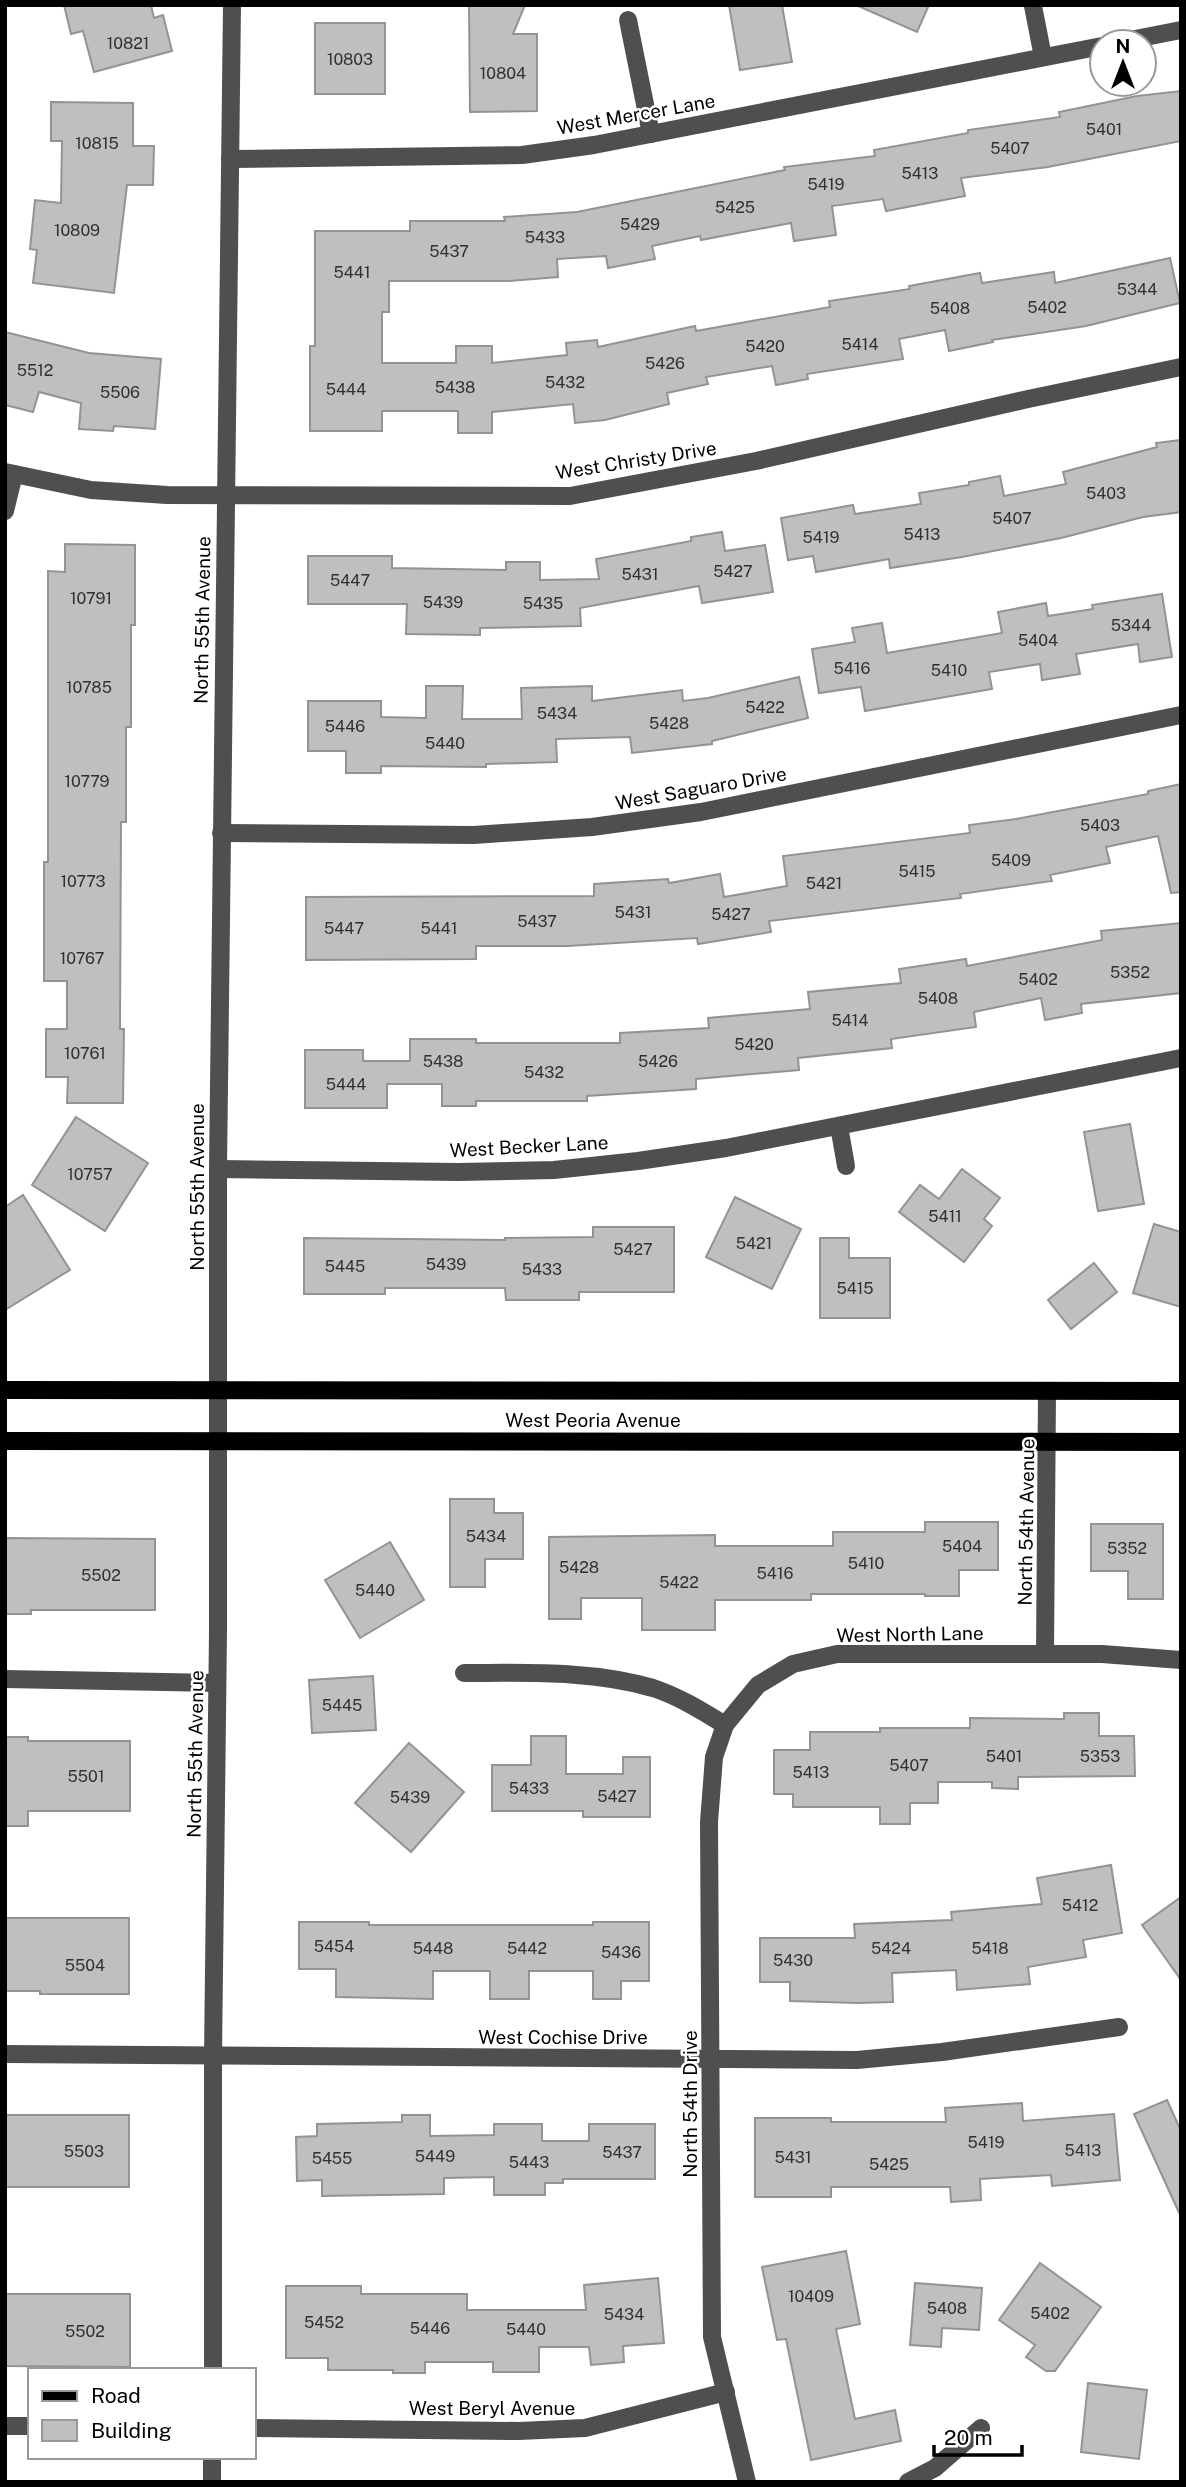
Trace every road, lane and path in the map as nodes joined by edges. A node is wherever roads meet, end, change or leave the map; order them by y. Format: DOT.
graph roads {
  1 [pos="232,5"];
  2 [pos="1033,6"];
  3 [pos="628,20"];
  4 [pos="1181,30"];
  5 [pos="1158,35"];
  6 [pos="1088,49"];
  7 [pos="1043,57"];
  8 [pos="652,134"];
  9 [pos="230,159"];
  10 [pos="1181,368"];
  11 [pos="10,473"];
  12 [pos="225,496"];
  13 [pos="5,511"];
  14 [pos="1181,715"];
  15 [pos="221,834"];
  16 [pos="1181,1058"];
  17 [pos="839,1126"];
  18 [pos="846,1167"];
  19 [pos="218,1169"];
  20 [pos="5,1390"];
  21 [pos="216,1390"];
  22 [pos="1047,1391"];
  23 [pos="1181,1391"];
  24 [pos="217,1440"];
  25 [pos="5,1441"];
  26 [pos="1048,1442"];
  27 [pos="1181,1443"];
  28 [pos="1045,1654"];
  29 [pos="1181,1660"];
  30 [pos="464,1673"];
  31 [pos="5,1679"];
  32 [pos="216,1683"];
  33 [pos="725,1725"];
  34 [pos="1119,2027"];
  35 [pos="5,2054"];
  36 [pos="213,2056"];
  37 [pos="711,2059"];
  38 [pos="212,2368"];
  39 [pos="726,2392"];
  40 [pos="5,2426"];
  41 [pos="28,2426"];
  42 [pos="256,2428"];
  43 [pos="981,2428"];
  44 [pos="212,2459"];
  45 [pos="212,2482"];
  46 [pos="747,2482"];
  47 [pos="908,2482"];
  1 -- 9 [label="street, North 55th Avenue"];
  2 -- 7 [label="street"];
  3 -- 8 [label="street"];
  4 -- 5 [label="street"];
  6 -- 7 [label="street, West Mercer Lane"];
  7 -- 8 [label="street, West Mercer Lane"];
  8 -- 9 [label="street, West Mercer Lane"];
  9 -- 12 [label="street, North 55th Avenue"];
  10 -- 12 [label="street, West Christy Drive"];
  11 -- 12 [label="street, West Christy Drive"];
  11 -- 13 [label="street"];
  12 -- 15 [label="street, North 55th Avenue"];
  14 -- 15 [label="street, West Saguaro Drive"];
  15 -- 19 [label="street, North 55th Avenue"];
  16 -- 17 [label="street, West Becker Lane"];
  17 -- 18 [label="street"];
  17 -- 19 [label="street, West Becker Lane"];
  19 -- 21 [label="street, North 55th Avenue"];
  20 -- 21 [label="main road, West Peoria Avenue"];
  21 -- 22 [label="main road, West Peoria Avenue"];
  21 -- 24 [label="street, North 55th Avenue"];
  22 -- 23 [label="main road, West Peoria Avenue"];
  22 -- 26 [label="street, North 54th Avenue"];
  24 -- 25 [label="main road, West Peoria Avenue"];
  24 -- 26 [label="main road, West Peoria Avenue"];
  24 -- 32 [label="street, North 55th Avenue"];
  26 -- 27 [label="main road, West Peoria Avenue"];
  26 -- 28 [label="street, North 54th Avenue"];
  28 -- 29 [label="street, West North Lane"];
  28 -- 33 [label="street, West North Lane"];
  30 -- 33 [label="street"];
  31 -- 32 [label="street"];
  32 -- 36 [label="street, North 55th Avenue"];
  33 -- 37 [label="street, North 54th Drive"];
  34 -- 37 [label="street, West Cochise Drive"];
  35 -- 36 [label="street, West Cochise Drive"];
  36 -- 37 [label="street, West Cochise Drive"];
  36 -- 38 [label="street, North 55th Avenue"];
  37 -- 39 [label="street, North 54th Drive"];
  39 -- 42 [label="street, West Beryl Avenue"];
  39 -- 46 [label="street, North 54th Drive"];
  40 -- 41 [label="street"];
  43 -- 47 [label="street"];
  44 -- 45 [label="street"];
}
